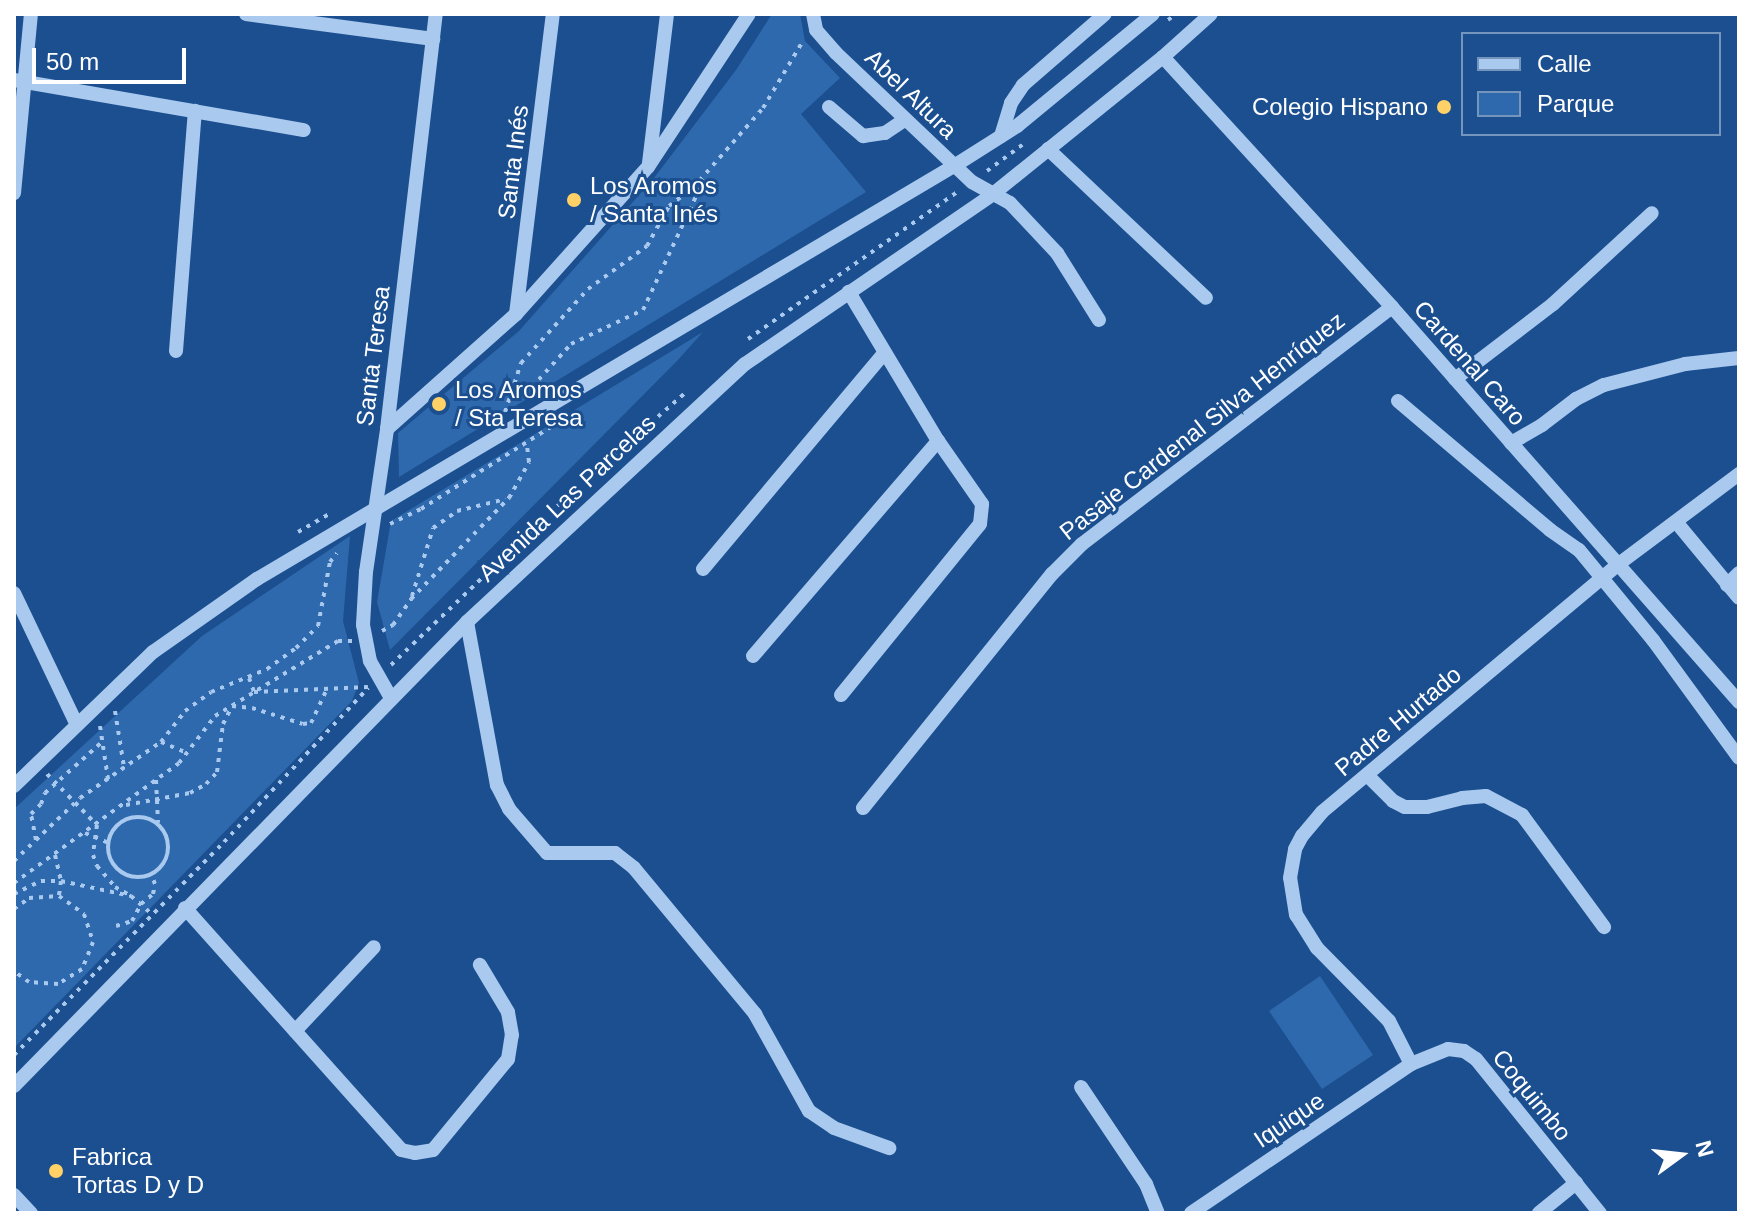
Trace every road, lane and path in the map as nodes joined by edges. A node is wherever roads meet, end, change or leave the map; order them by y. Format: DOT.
graph roads {
  1 [pos="31,14"];
  2 [pos="246,14"];
  3 [pos="436,14"];
  4 [pos="553,14"];
  5 [pos="667,14"];
  6 [pos="749,14"];
  7 [pos="813,14"];
  8 [pos="1105,14"];
  9 [pos="1153,14"];
  10 [pos="1211,14"];
  11 [pos="816,30"];
  12 [pos="433,39"];
  13 [pos="1163,57"];
  14 [pos="20,82"];
  15 [pos="829,107"];
  16 [pos="195,111"];
  17 [pos="904,120"];
  18 [pos="304,130"];
  19 [pos="1001,136"];
  20 [pos="1048,149"];
  21 [pos="954,166"];
  22 [pos="648,167"];
  23 [pos="708,171"];
  24 [pos="14,193"];
  25 [pos="993,194"];
  26 [pos="1652,213"];
  27 [pos="849,292"];
  28 [pos="1206,298"];
  29 [pos="1392,307"];
  30 [pos="516,314"];
  31 [pos="1099,320"];
  32 [pos="176,351"];
  33 [pos="884,353"];
  34 [pos="1739,358"];
  35 [pos="1455,379"];
  36 [pos="509,393"];
  37 [pos="1398,401"];
  38 [pos="505,412"];
  39 [pos="566,418"];
  40 [pos="525,419"];
  41 [pos="387,429"];
  42 [pos="938,441"];
  43 [pos="1511,443"];
  44 [pos="527,444"];
  45 [pos="1739,474"];
  46 [pos="509,498"];
  47 [pos="376,507"];
  48 [pos="1677,523"];
  49 [pos="372,533"];
  50 [pos="343,547"];
  51 [pos="1620,563"];
  52 [pos="703,569"];
  53 [pos="1739,573"];
  54 [pos="1604,577"];
  55 [pos="1727,585"];
  56 [pos="14,593"];
  57 [pos="1739,598"];
  58 [pos="411,599"];
  59 [pos="467,622"];
  60 [pos="366,641"];
  61 [pos="753,656"];
  62 [pos="249,678"];
  63 [pos="369,687"];
  64 [pos="327,689"];
  65 [pos="112,692"];
  66 [pos="254,692"];
  67 [pos="841,695"];
  68 [pos="391,698"];
  69 [pos="1739,702"];
  70 [pos="97,706"];
  71 [pos="232,706"];
  72 [pos="77,725"];
  73 [pos="102,742"];
  74 [pos="161,742"];
  75 [pos="187,753"];
  76 [pos="1739,758"];
  77 [pos="36,764"];
  78 [pos="124,767"];
  79 [pos="1367,775"];
  80 [pos="108,779"];
  81 [pos="156,780"];
  82 [pos="56,783"];
  83 [pos="14,786"];
  84 [pos="159,800"];
  85 [pos="76,801"];
  86 [pos="122,806"];
  87 [pos="863,808"];
  88 [pos="111,814"];
  89 [pos="158,823"];
  90 [pos="119,824"];
  91 [pos="97,825"];
  92 [pos="85,833"];
  93 [pos="36,840"];
  94 [pos="94,840"];
  95 [pos="109,843"];
  96 [pos="55,855"];
  97 [pos="14,861"];
  98 [pos="151,874"];
  99 [pos="61,881"];
  100 [pos="14,883"];
  101 [pos="14,894"];
  102 [pos="59,896"];
  103 [pos="131,896"];
  104 [pos="141,904"];
  105 [pos="185,908"];
  106 [pos="14,909"];
  107 [pos="116,926"];
  108 [pos="1604,927"];
  109 [pos="374,947"];
  110 [pos="480,965"];
  111 [pos="14,971"];
  112 [pos="295,1031"];
  113 [pos="1411,1064"];
  114 [pos="14,1086"];
  115 [pos="1081,1087"];
  116 [pos="889,1148"];
  117 [pos="1576,1183"];
  118 [pos="14,1195"];
  119 [pos="31,1213"];
  120 [pos="1158,1213"];
  121 [pos="1191,1213"];
  122 [pos="1539,1213"];
  123 [pos="1600,1213"];
  1 -- 14 [label="street"];
  2 -- 12 [label="street"];
  3 -- 12 [label="street, Santa Teresa"];
  4 -- 30 [label="street, Santa Inés"];
  5 -- 22 [label="street"];
  6 -- 22 [label="street"];
  7 -- 11 [label="street"];
  8 -- 19 [label="street"];
  9 -- 19 [label="street"];
  10 -- 13 [label="street, Avenida Las Parcelas"];
  11 -- 17 [label="street, Abel Altura"];
  11 -- 23 [label="path"];
  12 -- 41 [label="street, Santa Teresa"];
  13 -- 20 [label="street, Avenida Las Parcelas"];
  13 -- 29 [label="street, Cardenal Caro"];
  14 -- 16 [label="street"];
  14 -- 24 [label="street"];
  15 -- 17 [label="street"];
  16 -- 18 [label="street"];
  16 -- 32 [label="street"];
  17 -- 21 [label="street, Abel Altura"];
  19 -- 21 [label="street"];
  20 -- 25 [label="street, Avenida Las Parcelas"];
  20 -- 28 [label="street"];
  21 -- 25 [label="street, Abel Altura"];
  21 -- 40 [label="street"];
  22 -- 30 [label="street"];
  23 -- 36 [label="path"];
  23 -- 36 [label="path"];
  25 -- 27 [label="street, Avenida Las Parcelas"];
  25 -- 31 [label="street, Abel Altura"];
  26 -- 35 [label="street"];
  27 -- 33 [label="street"];
  27 -- 59 [label="street, Avenida Las Parcelas"];
  29 -- 35 [label="street, Cardenal Caro"];
  29 -- 87 [label="street, Pasaje Cardenal Silva Henríquez"];
  30 -- 41 [label="street"];
  33 -- 42 [label="street"];
  33 -- 52 [label="street"];
  34 -- 43 [label="street"];
  35 -- 43 [label="street, Cardenal Caro"];
  36 -- 38 [label="path"];
  37 -- 54 [label="street"];
  39 -- 44 [label="path"];
  40 -- 44 [label="path"];
  40 -- 47 [label="street"];
  41 -- 47 [label="street, Santa Teresa"];
  42 -- 61 [label="street"];
  42 -- 67 [label="street"];
  43 -- 51 [label="street, Cardenal Caro"];
  44 -- 46 [label="path"];
  44 -- 49 [label="path"];
  45 -- 48 [label="street, Padre Hurtado"];
  46 -- 58 [label="path"];
  46 -- 58 [label="path"];
  47 -- 49 [label="street, Santa Teresa"];
  47 -- 65 [label="street"];
  48 -- 51 [label="street, Padre Hurtado"];
  48 -- 55 [label="street"];
  49 -- 60 [label="street, Santa Teresa"];
  50 -- 62 [label="path"];
  51 -- 54 [label="street, Padre Hurtado"];
  51 -- 69 [label="street, Cardenal Caro"];
  53 -- 55 [label="street"];
  54 -- 76 [label="street"];
  54 -- 79 [label="street, Padre Hurtado"];
  55 -- 57 [label="street"];
  56 -- 72 [label="street"];
  58 -- 60 [label="path"];
  59 -- 68 [label="street, Avenida Las Parcelas"];
  59 -- 116 [label="street"];
  60 -- 66 [label="path"];
  60 -- 68 [label="street, Santa Teresa"];
  62 -- 66 [label="path"];
  62 -- 74 [label="path"];
  63 -- 64 [label="path"];
  64 -- 66 [label="path"];
  64 -- 71 [label="path"];
  65 -- 70 [label="street"];
  65 -- 78 [label="path"];
  66 -- 71 [label="path"];
  68 -- 105 [label="street, Avenida Las Parcelas"];
  70 -- 72 [label="street"];
  70 -- 73 [label="path"];
  71 -- 75 [label="path"];
  71 -- 84 [label="path"];
  72 -- 77 [label="street"];
  73 -- 80 [label="path"];
  73 -- 82 [label="path"];
  74 -- 75 [label="path"];
  74 -- 78 [label="path"];
  75 -- 81 [label="path"];
  77 -- 82 [label="path"];
  77 -- 83 [label="street"];
  78 -- 80 [label="path"];
  79 -- 108 [label="street"];
  79 -- 113 [label="street, Padre Hurtado"];
  80 -- 85 [label="path"];
  81 -- 84 [label="path"];
  81 -- 86 [label="path"];
  82 -- 85 [label="path"];
  82 -- 93 [label="path"];
  84 -- 86 [label="path"];
  84 -- 89 [label="path"];
  85 -- 91 [label="path"];
  85 -- 93 [label="path"];
  86 -- 88 [label="path"];
  88 -- 90 [label="path"];
  88 -- 91 [label="path"];
  89 -- 90 [label="path"];
  89 -- 98 [label="path"];
  90 -- 95 [label="path"];
  91 -- 92 [label="path"];
  91 -- 94 [label="path"];
  92 -- 94 [label="path"];
  92 -- 96 [label="path"];
  93 -- 97 [label="path"];
  94 -- 95 [label="path"];
  94 -- 103 [label="path"];
  95 -- 98 [label="path"];
  96 -- 99 [label="path"];
  96 -- 100 [label="path"];
  98 -- 104 [label="path"];
  99 -- 101 [label="path"];
  99 -- 102 [label="path"];
  99 -- 103 [label="path"];
  102 -- 106 [label="path"];
  102 -- 111 [label="path"];
  103 -- 104 [label="path"];
  104 -- 107 [label="path"];
  105 -- 112 [label="street"];
  105 -- 114 [label="street, Avenida Las Parcelas"];
  109 -- 112 [label="street"];
  110 -- 112 [label="street"];
  113 -- 117 [label="street, Coquimbo"];
  113 -- 121 [label="street, Iquique"];
  115 -- 120 [label="street"];
  117 -- 122 [label="street"];
  117 -- 123 [label="street, Coquimbo"];
  118 -- 119 [label="street"];
}
